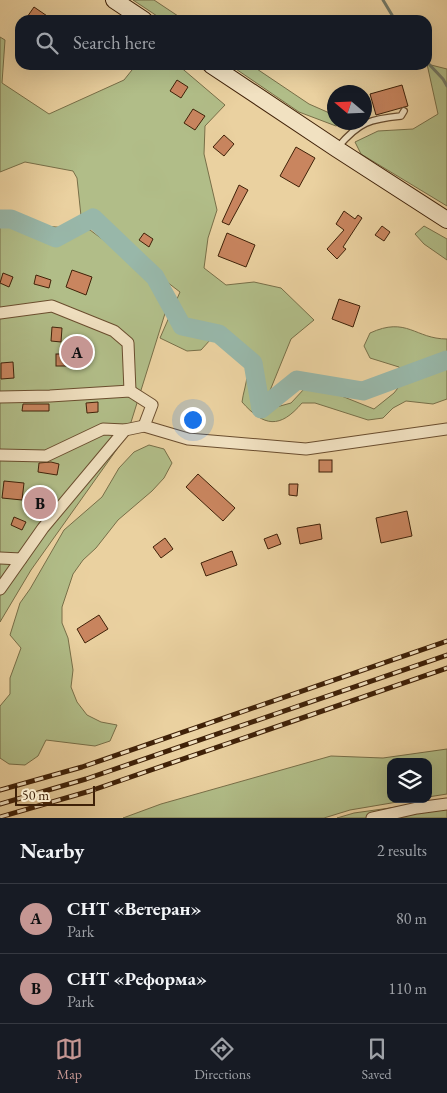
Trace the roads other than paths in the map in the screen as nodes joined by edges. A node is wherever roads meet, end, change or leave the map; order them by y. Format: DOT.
graph roads {
  1 [pos="114,0"];
  2 [pos="136,15"];
  3 [pos="218,70"];
  4 [pos="404,111"];
  5 [pos="337,149"];
  6 [pos="447,220"];
  7 [pos="0,313"];
  8 [pos="130,390"];
  9 [pos="0,397"];
  10 [pos="144,426"];
  11 [pos="447,429"];
  12 [pos="125,430"];
  13 [pos="0,455"];
  14 [pos="0,558"];
  15 [pos="21,559"];
  16 [pos="0,589"];
  17 [pos="447,804"];
  18 [pos="415,813"];
  19 [pos="372,818"];
  1 -- 2 [label="main road"];
  3 -- 5 [label="main road"];
  4 -- 5 [label="lane"];
  5 -- 6 [label="main road"];
  7 -- 8 [label="street"];
  8 -- 9 [label="street"];
  8 -- 10 [label="street"];
  10 -- 11 [label="street"];
  10 -- 12 [label="street"];
  12 -- 13 [label="street"];
  12 -- 15 [label="street"];
  14 -- 15 [label="street"];
  15 -- 16 [label="street"];
  17 -- 18 [label="street"];
  18 -- 19 [label="street"];
}
